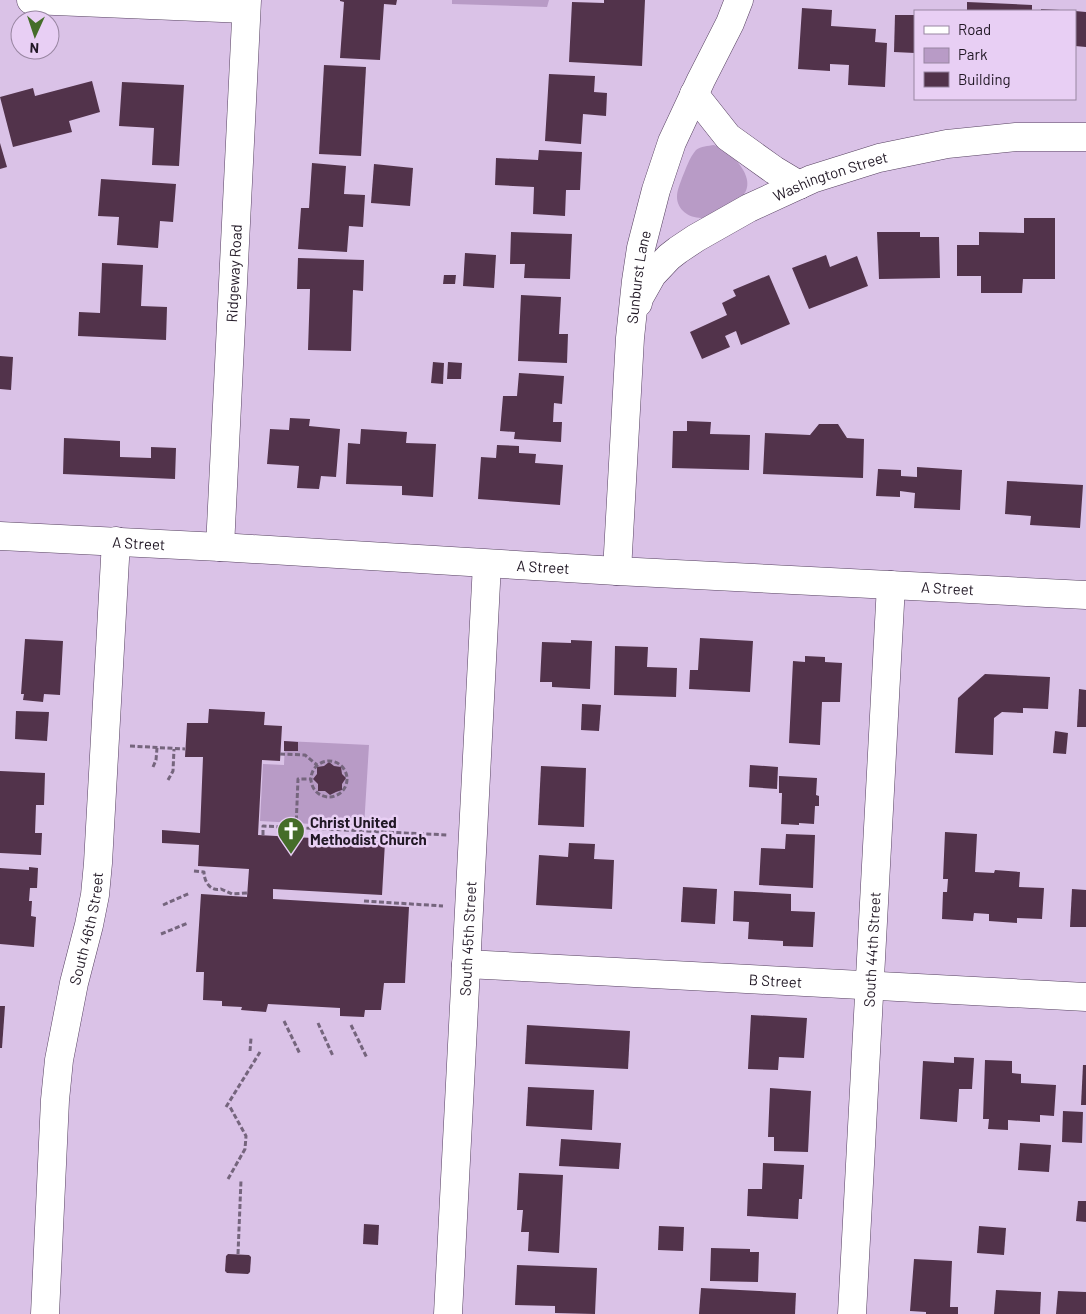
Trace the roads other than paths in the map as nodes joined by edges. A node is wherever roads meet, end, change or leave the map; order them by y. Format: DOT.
graph roads {
  1 [pos="31,0"];
  2 [pos="738,0"];
  3 [pos="247,4"];
  4 [pos="694,94"];
  5 [pos="1086,137"];
  6 [pos="799,185"];
  7 [pos="631,327"];
  8 [pos="0,536"];
  9 [pos="116,541"];
  10 [pos="220,547"];
  11 [pos="487,564"];
  12 [pos="617,571"];
  13 [pos="891,585"];
  14 [pos="1086,595"];
  15 [pos="466,964"];
  16 [pos="870,985"];
  17 [pos="1086,997"];
  18 [pos="45,1314"];
  19 [pos="448,1314"];
  20 [pos="852,1314"];
  1 -- 3 [label="street"];
  2 -- 4 [label="street, Sunburst Lane"];
  3 -- 10 [label="street, Ridgeway Road"];
  4 -- 6 [label="street"];
  4 -- 7 [label="street, Sunburst Lane"];
  5 -- 6 [label="street, Washington Street"];
  6 -- 7 [label="street, Washington Street"];
  7 -- 12 [label="street, Sunburst Lane"];
  8 -- 9 [label="street, A Street"];
  9 -- 10 [label="street, A Street"];
  9 -- 18 [label="street, South 46th Street"];
  10 -- 11 [label="street, A Street"];
  11 -- 12 [label="street, A Street"];
  11 -- 15 [label="street, South 45th Street"];
  12 -- 13 [label="street, A Street"];
  13 -- 14 [label="street, A Street"];
  13 -- 16 [label="street, South 44th Street"];
  15 -- 16 [label="street, B Street"];
  15 -- 19 [label="street, South 45th Street"];
  16 -- 17 [label="street, B Street"];
  16 -- 20 [label="street, South 44th Street"];
}
